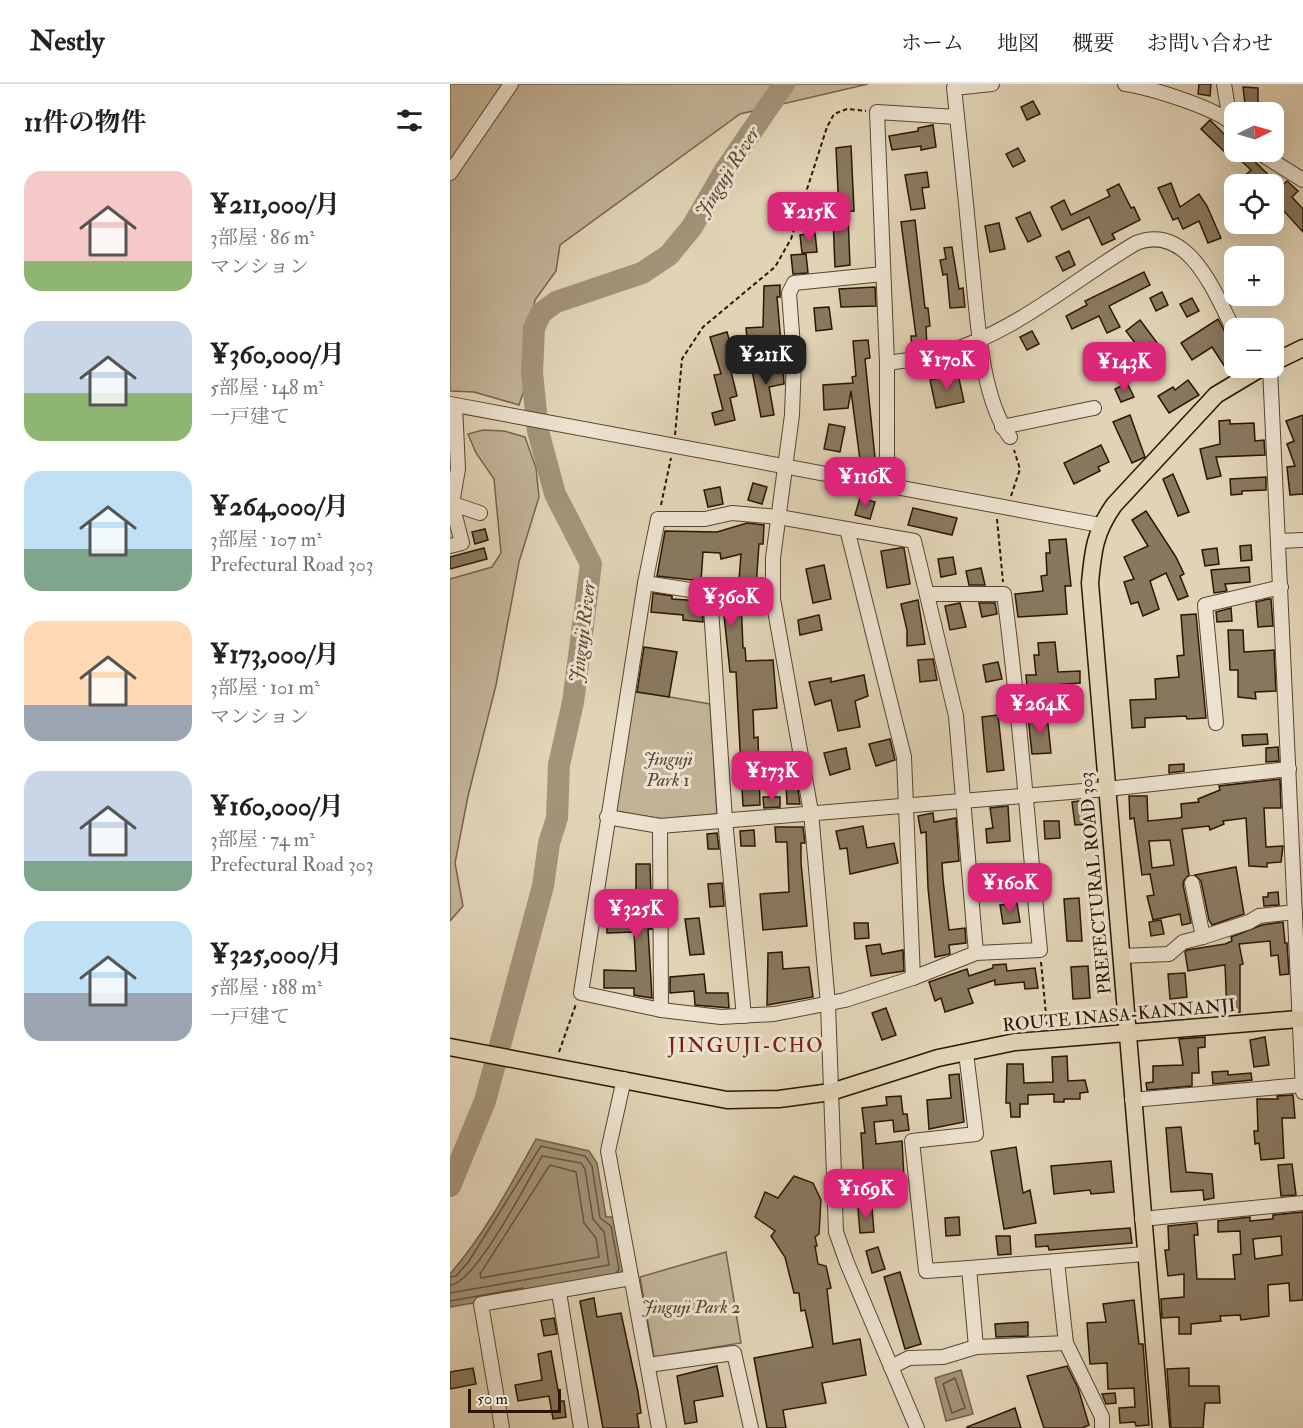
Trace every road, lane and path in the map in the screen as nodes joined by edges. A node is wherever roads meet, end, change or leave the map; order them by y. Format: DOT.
graph roads {
  1 [pos="512,84"];
  2 [pos="992,84"];
  3 [pos="1125,84"];
  4 [pos="1224,84"];
  5 [pos="1228,102"];
  6 [pos="878,112"];
  7 [pos="957,117"];
  8 [pos="1224,119"];
  9 [pos="1274,162"];
  10 [pos="450,173"];
  11 [pos="1303,180"];
  12 [pos="883,274"];
  13 [pos="1228,318"];
  14 [pos="980,339"];
  15 [pos="1303,348"];
  16 [pos="1284,357"];
  17 [pos="887,363"];
  18 [pos="1244,378"];
  19 [pos="1261,378"];
  20 [pos="452,404"];
  21 [pos="1094,408"];
  22 [pos="1006,432"];
  23 [pos="674,444"];
  24 [pos="785,464"];
  25 [pos="887,484"];
  26 [pos="451,504"];
  27 [pos="1001,506"];
  28 [pos="480,513"];
  29 [pos="779,518"];
  30 [pos="658,519"];
  31 [pos="1100,525"];
  32 [pos="847,530"];
  33 [pos="1303,540"];
  34 [pos="1278,542"];
  35 [pos="450,546"];
  36 [pos="645,583"];
  37 [pos="1281,587"];
  38 [pos="927,594"];
  39 [pos="1004,594"];
  40 [pos="1216,723"];
  41 [pos="1303,734"];
  42 [pos="1288,735"];
  43 [pos="1289,769"];
  44 [pos="1107,789"];
  45 [pos="1024,794"];
  46 [pos="962,800"];
  47 [pos="907,804"];
  48 [pos="811,812"];
  49 [pos="607,817"];
  50 [pos="725,820"];
  51 [pos="660,826"];
  52 [pos="1192,883"];
  53 [pos="1294,912"];
  54 [pos="1203,937"];
  55 [pos="1040,950"];
  56 [pos="976,953"];
  57 [pos="1120,956"];
  58 [pos="913,978"];
  59 [pos="580,993"];
  60 [pos="828,1004"];
  61 [pos="661,1010"];
  62 [pos="744,1016"];
  63 [pos="1301,1019"];
  64 [pos="1126,1032"];
  65 [pos="1048,1038"];
  66 [pos="452,1047"];
  67 [pos="966,1053"];
  68 [pos="558,1054"];
  69 [pos="624,1079"];
  70 [pos="1303,1085"];
  71 [pos="831,1092"];
  72 [pos="1303,1092"];
  73 [pos="1132,1100"];
  74 [pos="1303,1203"];
  75 [pos="1142,1219"];
  76 [pos="1145,1254"];
  77 [pos="1057,1262"];
  78 [pos="969,1268"];
  79 [pos="631,1278"];
  80 [pos="560,1292"];
  81 [pos="1066,1343"];
  82 [pos="976,1347"];
  83 [pos="648,1365"];
  84 [pos="891,1366"];
  85 [pos="502,1428"];
  86 [pos="581,1428"];
  87 [pos="659,1428"];
  88 [pos="751,1428"];
  89 [pos="916,1428"];
  90 [pos="1102,1428"];
  91 [pos="1161,1428"];
  1 -- 10 [label="street"];
  2 -- 7 [label="street"];
  3 -- 8 [label="street"];
  4 -- 5 [label="street"];
  6 -- 7 [label="street"];
  6 -- 12 [label="street"];
  6 -- 23 [label="path"];
  7 -- 14 [label="street"];
  9 -- 11 [label="street"];
  12 -- 17 [label="street"];
  12 -- 24 [label="street"];
  13 -- 14 [label="street"];
  14 -- 17 [label="street"];
  14 -- 22 [label="street"];
  15 -- 16 [label="main road"];
  17 -- 25 [label="street"];
  18 -- 31 [label="main road, PREFECTURAL ROAD 303"];
  19 -- 34 [label="street"];
  20 -- 23 [label="street"];
  20 -- 26 [label="street"];
  21 -- 22 [label="street"];
  22 -- 27 [label="path"];
  23 -- 24 [label="street"];
  23 -- 30 [label="path"];
  24 -- 25 [label="street"];
  24 -- 29 [label="street"];
  25 -- 27 [label="street"];
  26 -- 28 [label="street"];
  26 -- 35 [label="street"];
  27 -- 31 [label="street"];
  27 -- 39 [label="path"];
  29 -- 30 [label="street"];
  29 -- 32 [label="street"];
  29 -- 48 [label="street"];
  30 -- 36 [label="street"];
  31 -- 44 [label="main road, PREFECTURAL ROAD 303"];
  32 -- 38 [label="street"];
  32 -- 47 [label="street"];
  33 -- 34 [label="street"];
  34 -- 37 [label="street"];
  36 -- 49 [label="street"];
  36 -- 50 [label="street"];
  37 -- 40 [label="street"];
  37 -- 42 [label="street"];
  38 -- 39 [label="street"];
  38 -- 46 [label="street"];
  39 -- 45 [label="street"];
  41 -- 42 [label="street"];
  42 -- 43 [label="street"];
  43 -- 44 [label="street"];
  43 -- 53 [label="street"];
  44 -- 45 [label="street"];
  44 -- 57 [label="main road, PREFECTURAL ROAD 303"];
  45 -- 46 [label="street"];
  45 -- 55 [label="street"];
  46 -- 47 [label="street"];
  46 -- 56 [label="street"];
  47 -- 48 [label="street"];
  47 -- 58 [label="street"];
  48 -- 50 [label="street"];
  48 -- 60 [label="street"];
  49 -- 51 [label="street"];
  49 -- 59 [label="street"];
  50 -- 51 [label="street"];
  50 -- 62 [label="street"];
  51 -- 61 [label="street"];
  52 -- 54 [label="street"];
  53 -- 54 [label="street"];
  53 -- 63 [label="street"];
  54 -- 57 [label="street"];
  55 -- 56 [label="street"];
  55 -- 65 [label="path"];
  56 -- 58 [label="street"];
  57 -- 64 [label="main road, PREFECTURAL ROAD 303"];
  58 -- 60 [label="street"];
  59 -- 61 [label="street"];
  59 -- 68 [label="path"];
  60 -- 62 [label="street"];
  60 -- 71 [label="street"];
  61 -- 62 [label="street"];
  63 -- 64 [label="main road, ROUTE INASA-KANNANJI"];
  63 -- 70 [label="street"];
  64 -- 65 [label="main road, ROUTE INASA-KANNANJI"];
  64 -- 73 [label="main road, PREFECTURAL ROAD 303"];
  65 -- 67 [label="main road, ROUTE INASA-KANNANJI"];
  66 -- 69 [label="main road, ROUTE INASA-KANNANJI"];
  67 -- 71 [label="main road, ROUTE INASA-KANNANJI"];
  67 -- 78 [label="street"];
  69 -- 71 [label="main road, ROUTE INASA-KANNANJI"];
  69 -- 79 [label="street"];
  70 -- 72 [label="street"];
  70 -- 73 [label="street"];
  71 -- 84 [label="street"];
  73 -- 75 [label="main road, PREFECTURAL ROAD 303"];
  74 -- 75 [label="street"];
  75 -- 76 [label="main road, PREFECTURAL ROAD 303"];
  76 -- 77 [label="street"];
  76 -- 91 [label="main road, PREFECTURAL ROAD 303"];
  77 -- 78 [label="street"];
  77 -- 81 [label="street"];
  78 -- 82 [label="street"];
  79 -- 80 [label="street"];
  79 -- 83 [label="street"];
  80 -- 85 [label="street"];
  80 -- 86 [label="street"];
  81 -- 82 [label="street"];
  81 -- 90 [label="street"];
  82 -- 84 [label="street"];
  83 -- 87 [label="street"];
  83 -- 88 [label="street"];
  84 -- 89 [label="street"];
}
